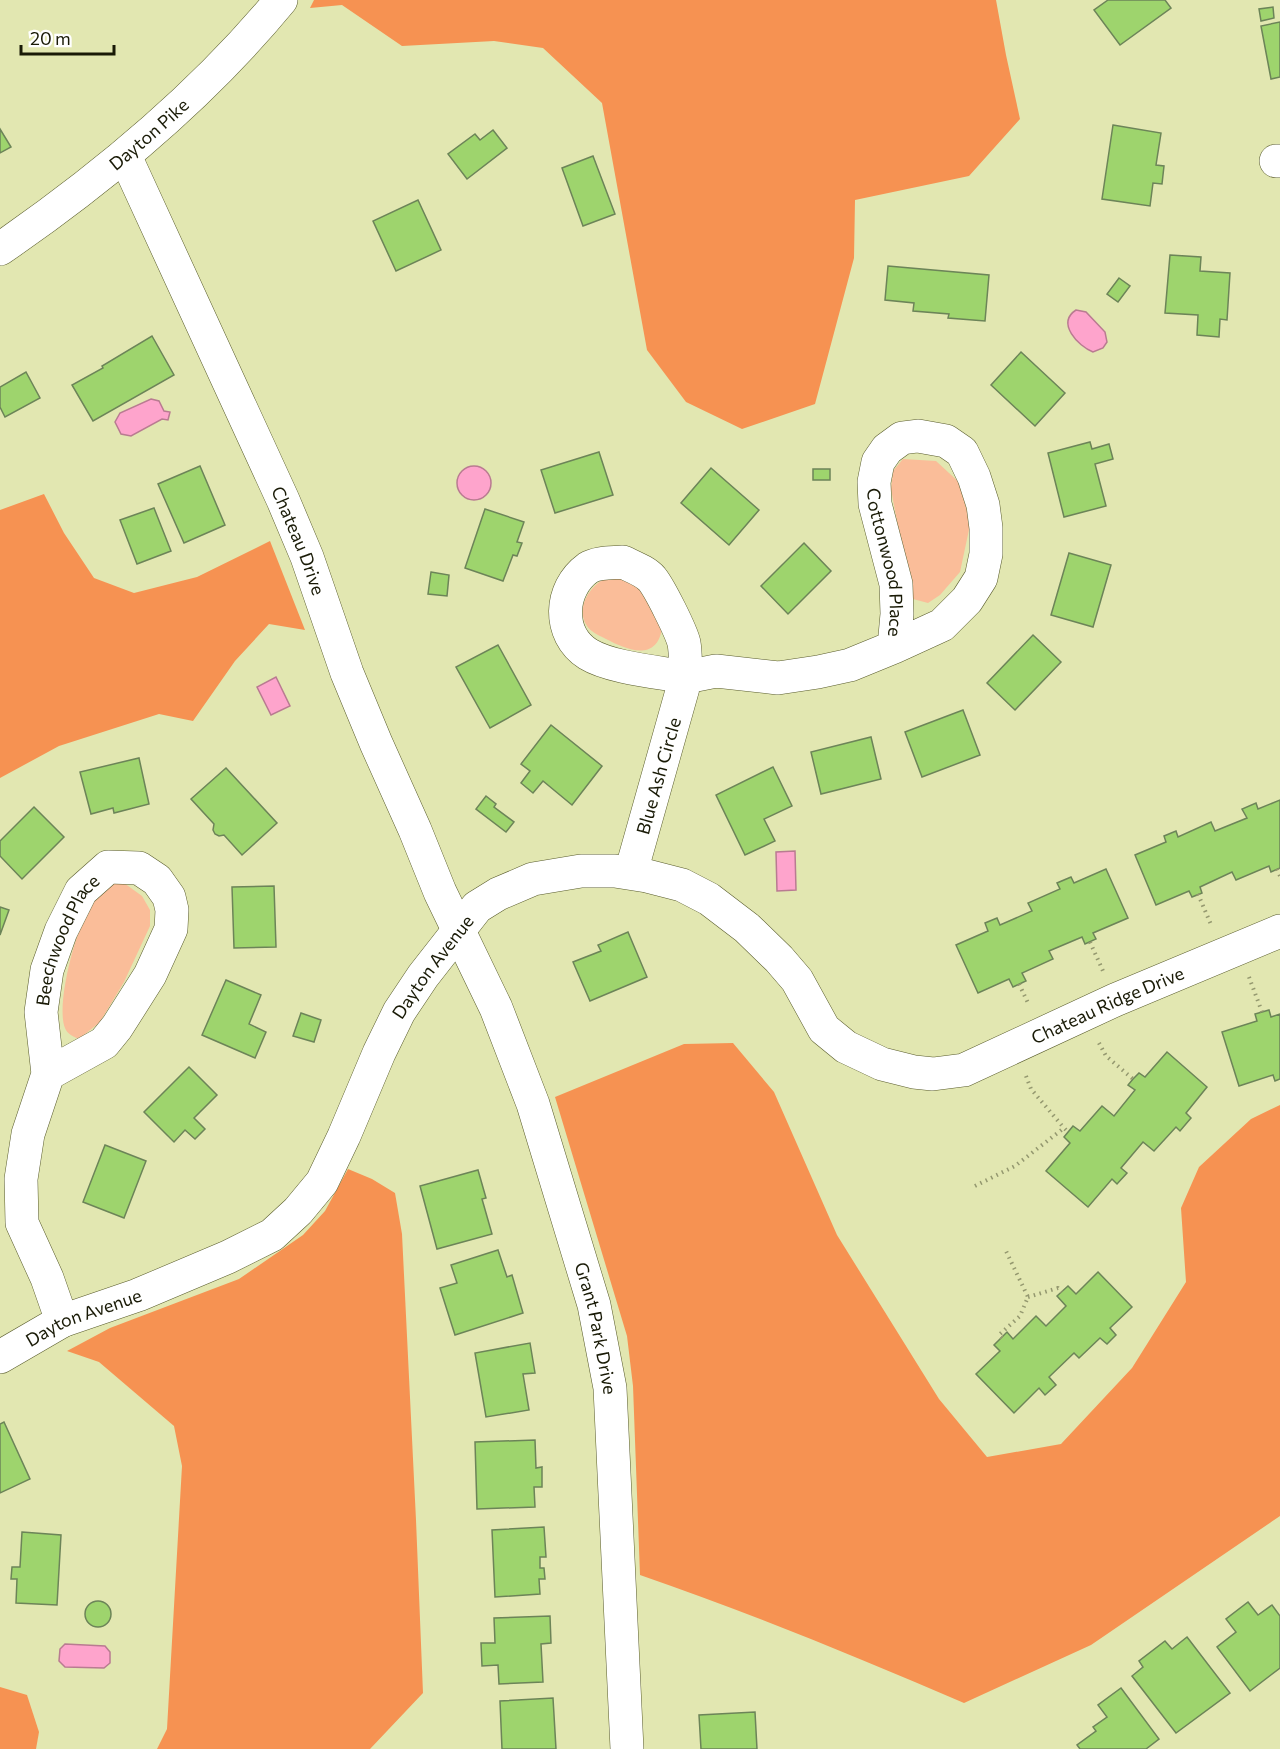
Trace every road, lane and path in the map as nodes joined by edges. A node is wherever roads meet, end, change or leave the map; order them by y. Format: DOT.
graph roads {
  1 [pos="281,0"];
  2 [pos="125,156"];
  3 [pos="0,249"];
  4 [pos="894,648"];
  5 [pos="686,677"];
  6 [pos="1277,869"];
  7 [pos="631,872"];
  8 [pos="1280,876"];
  9 [pos="458,931"];
  10 [pos="1280,931"];
  11 [pos="1085,1015"];
  12 [pos="1014,1047"];
  13 [pos="48,1074"];
  14 [pos="933,1074"];
  15 [pos="1133,1079"];
  16 [pos="1064,1128"];
  17 [pos="1068,1132"];
  18 [pos="975,1186"];
  19 [pos="1005,1249"];
  20 [pos="1062,1292"];
  21 [pos="1028,1297"];
  22 [pos="62,1321"];
  23 [pos="1002,1338"];
  24 [pos="0,1357"];
  25 [pos="627,1749"];
  1 -- 2 [label="street, Dayton Pike"];
  2 -- 3 [label="street, Dayton Pike"];
  2 -- 9 [label="street, Chateau Drive"];
  4 -- 4 [label="street, Cottonwood Place"];
  4 -- 5 [label="street, Cottonwood Place"];
  5 -- 7 [label="street, Blue Ash Circle"];
  6 -- 8 [label="path"];
  7 -- 9 [label="street, Dayton Avenue"];
  7 -- 14 [label="street, Dayton Avenue"];
  9 -- 22 [label="street, Dayton Avenue"];
  9 -- 25 [label="street, Grant Park Drive"];
  10 -- 11 [label="street, Chateau Ridge Drive"];
  11 -- 12 [label="street, Chateau Ridge Drive"];
  11 -- 15 [label="path"];
  12 -- 14 [label="street, Chateau Ridge Drive"];
  12 -- 16 [label="path"];
  13 -- 13 [label="street, Beechwood Place"];
  13 -- 22 [label="street, Beechwood Place"];
  16 -- 17 [label="path"];
  16 -- 18 [label="path"];
  19 -- 21 [label="path"];
  20 -- 21 [label="path"];
  21 -- 23 [label="path"];
  22 -- 24 [label="street, Dayton Avenue"];
}
